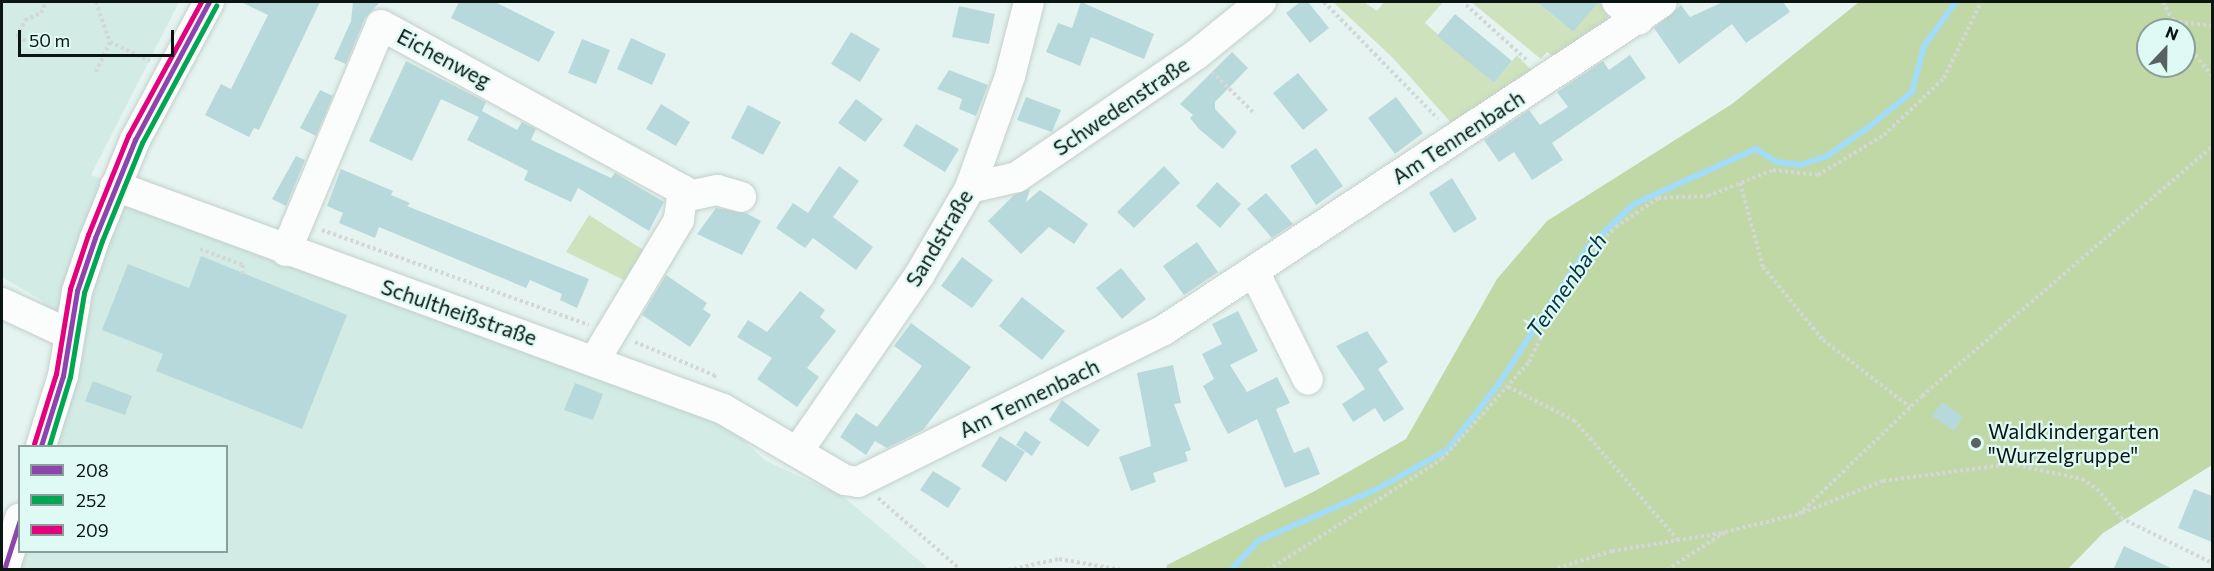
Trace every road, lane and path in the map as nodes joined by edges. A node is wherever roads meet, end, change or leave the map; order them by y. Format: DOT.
graph roads {
  1 [pos="46,2"];
  2 [pos="96,2"];
  3 [pos="210,2"];
  4 [pos="1029,2"];
  5 [pos="1261,2"];
  6 [pos="1324,2"];
  7 [pos="1662,2"];
  8 [pos="1981,2"];
  9 [pos="2163,2"];
  10 [pos="1466,5"];
  11 [pos="1628,11"];
  12 [pos="2172,18"];
  13 [pos="2196,24"];
  14 [pos="2212,26"];
  15 [pos="110,42"];
  16 [pos="42,48"];
  17 [pos="140,56"];
  18 [pos="1196,56"];
  19 [pos="2196,56"];
  20 [pos="96,72"];
  21 [pos="2212,76"];
  22 [pos="1548,79"];
  23 [pos="1254,114"];
  24 [pos="1455,137"];
  25 [pos="2212,147"];
  26 [pos="1740,183"];
  27 [pos="116,186"];
  28 [pos="970,188"];
  29 [pos="684,197"];
  30 [pos="741,197"];
  31 [pos="298,222"];
  32 [pos="200,249"];
  33 [pos="286,251"];
  34 [pos="1255,273"];
  35 [pos="242,276"];
  36 [pos="2,303"];
  37 [pos="610,333"];
  38 [pos="69,334"];
  39 [pos="595,360"];
  40 [pos="1308,380"];
  41 [pos="1508,387"];
  42 [pos="1910,407"];
  43 [pos="723,409"];
  44 [pos="42,445"];
  45 [pos="798,451"];
  46 [pos="858,482"];
  47 [pos="1799,514"];
  48 [pos="18,524"];
  49 [pos="1725,532"];
  50 [pos="1678,540"];
  51 [pos="2212,563"];
  52 [pos="4,570"];
  53 [pos="962,570"];
  54 [pos="1008,570"];
  55 [pos="1122,570"];
  56 [pos="1268,570"];
  57 [pos="1552,570"];
  58 [pos="1667,570"];
  1 -- 16 [label="path"];
  2 -- 15 [label="path"];
  3 -- 27 [label="street"];
  4 -- 28 [label="street, Sandstraße"];
  5 -- 18 [label="street, Schwedenstraße"];
  6 -- 24 [label="path"];
  7 -- 11 [label="street, Am Tennenbach"];
  8 -- 26 [label="path"];
  9 -- 12 [label="path"];
  10 -- 22 [label="path"];
  11 -- 22 [label="street, Am Tennenbach"];
  13 -- 14 [label="path"];
  15 -- 17 [label="path"];
  15 -- 20 [label="path"];
  18 -- 23 [label="path"];
  18 -- 28 [label="street, Schwedenstraße"];
  19 -- 21 [label="path"];
  22 -- 24 [label="street, Am Tennenbach"];
  24 -- 34 [label="street, Am Tennenbach"];
  25 -- 42 [label="path"];
  26 -- 41 [label="path"];
  26 -- 42 [label="path"];
  27 -- 33 [label="street, Schultheißstraße"];
  27 -- 38 [label="street"];
  28 -- 45 [label="street, Sandstraße"];
  29 -- 30 [label="street"];
  29 -- 31 [label="street, Eichenweg"];
  29 -- 37 [label="street"];
  31 -- 33 [label="street, Eichenweg"];
  31 -- 37 [label="path"];
  32 -- 35 [label="path"];
  33 -- 39 [label="street, Schultheißstraße"];
  34 -- 40 [label="street"];
  34 -- 46 [label="street, Am Tennenbach"];
  36 -- 38 [label="street"];
  37 -- 39 [label="street"];
  37 -- 43 [label="path"];
  38 -- 44 [label="street"];
  39 -- 43 [label="street, Schultheißstraße"];
  41 -- 50 [label="path"];
  41 -- 56 [label="path"];
  42 -- 47 [label="path"];
  43 -- 45 [label="street, Schultheißstraße"];
  45 -- 46 [label="street"];
  46 -- 53 [label="path"];
  47 -- 49 [label="path"];
  47 -- 51 [label="path"];
  48 -- 52 [label="street"];
  49 -- 50 [label="path"];
  49 -- 58 [label="path"];
  50 -- 57 [label="path"];
  54 -- 55 [label="path"];
}
